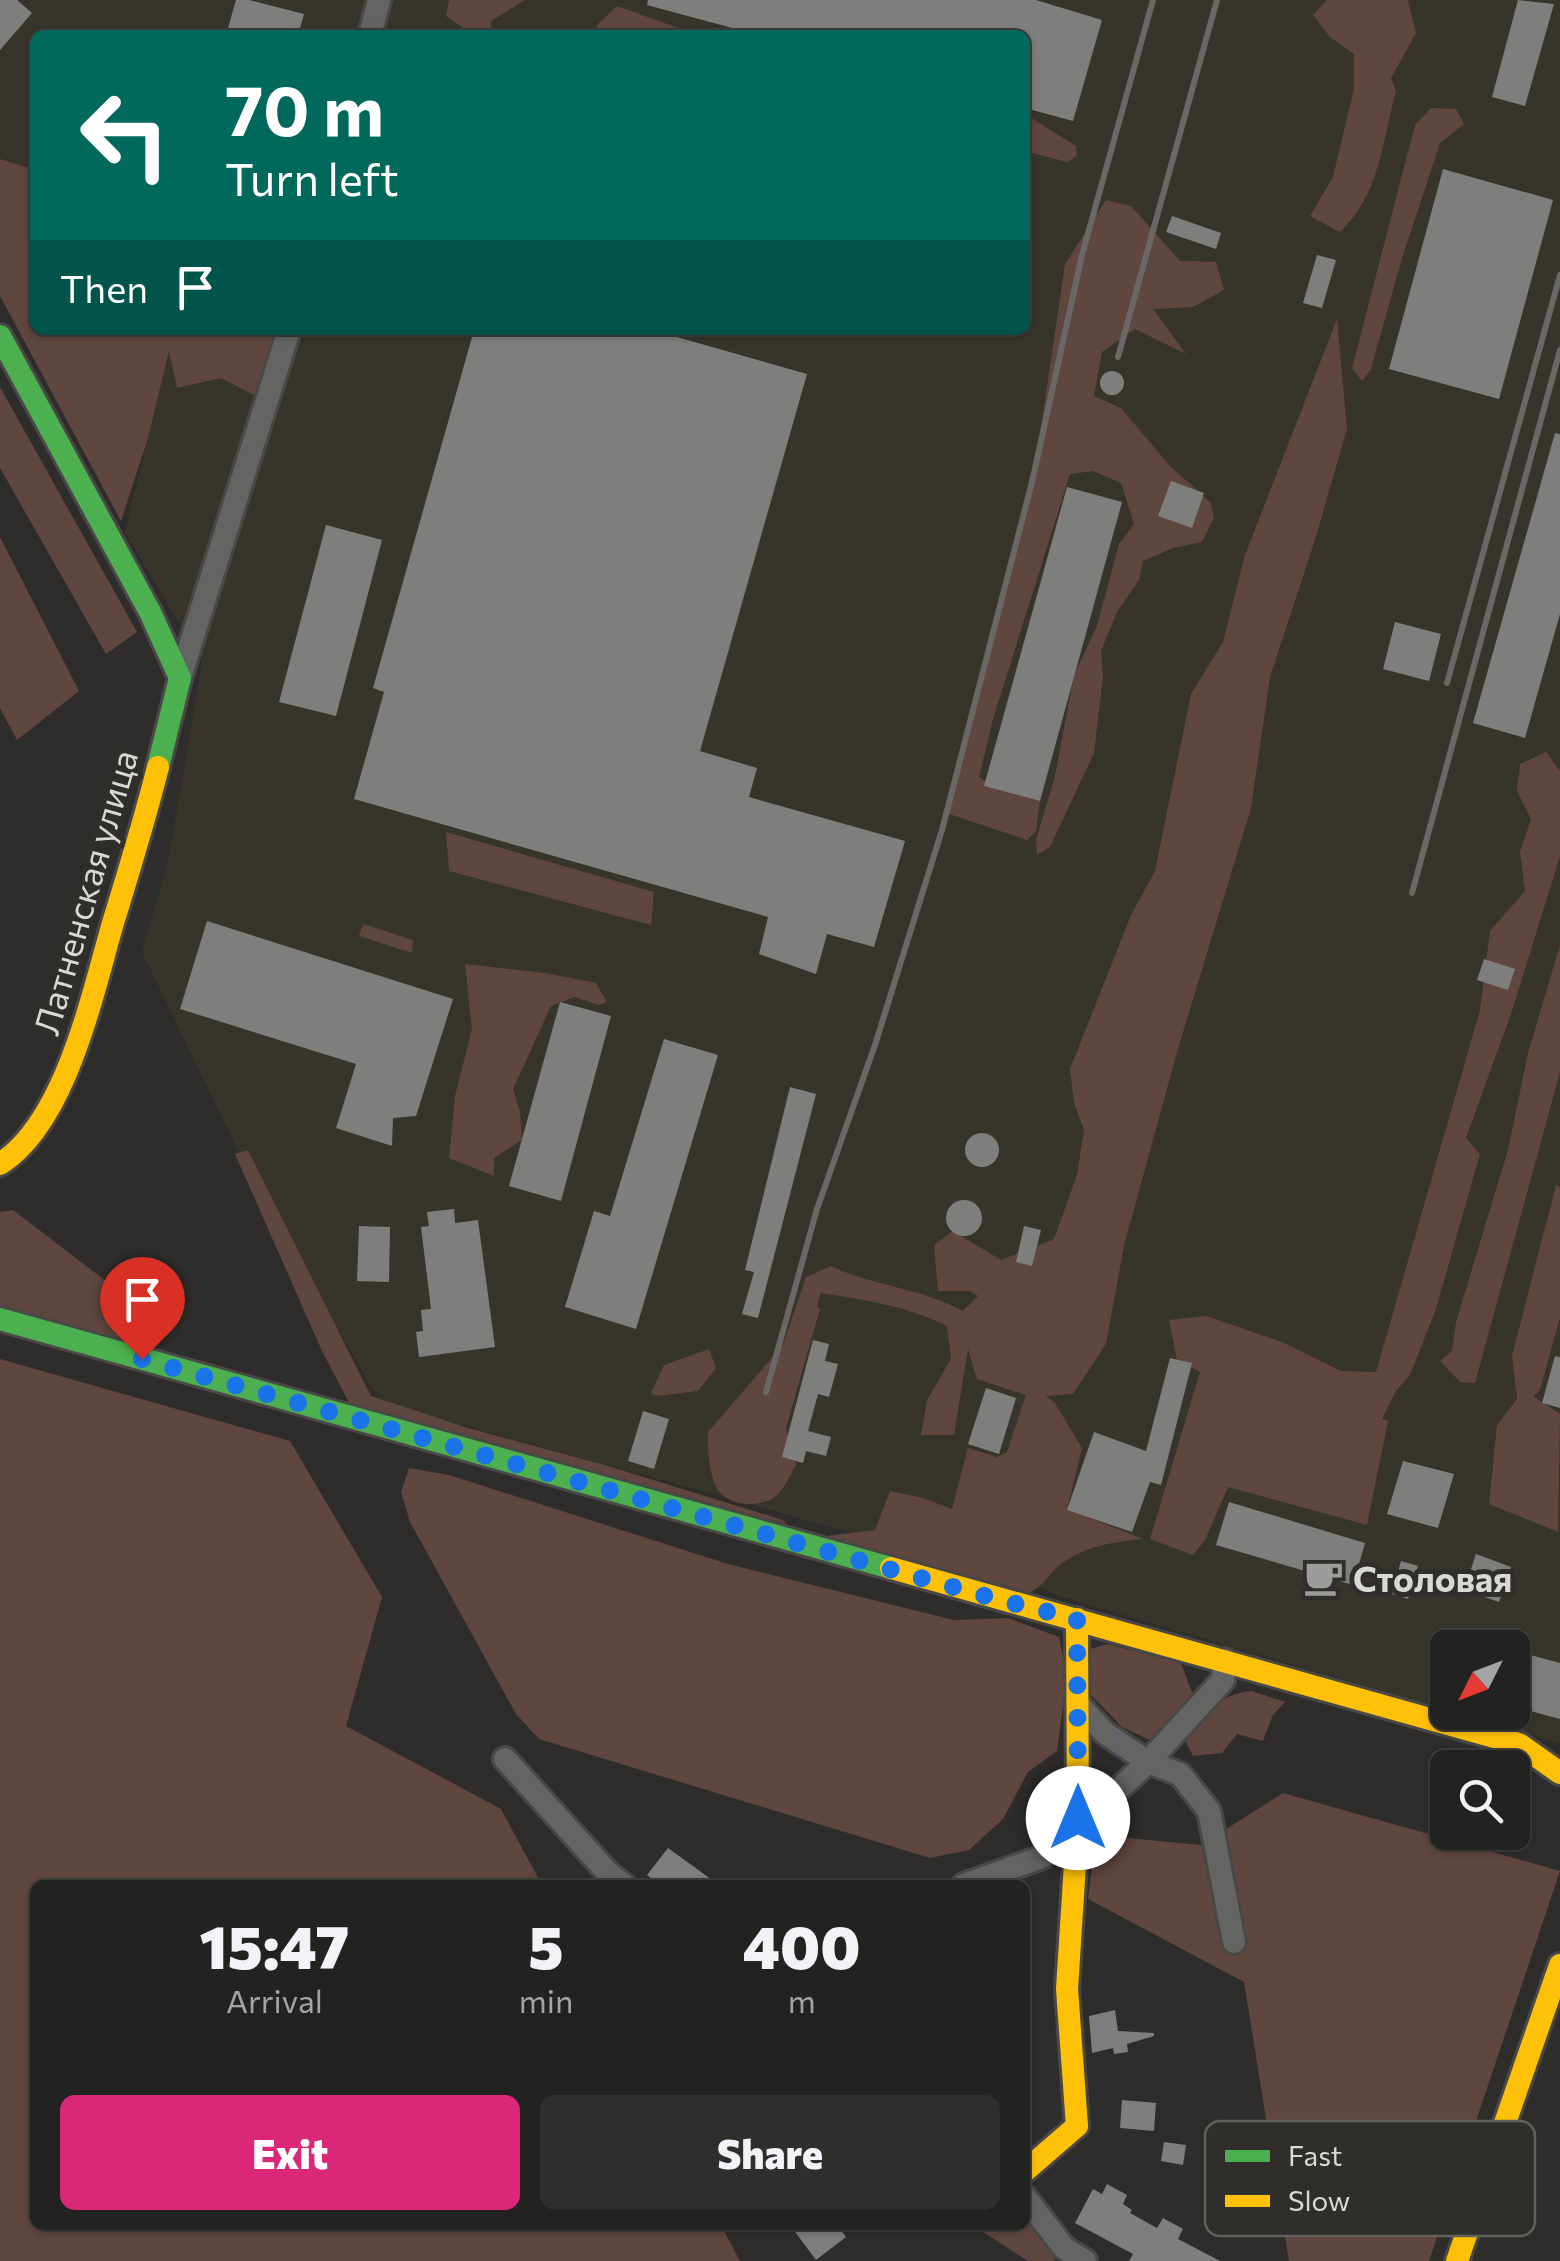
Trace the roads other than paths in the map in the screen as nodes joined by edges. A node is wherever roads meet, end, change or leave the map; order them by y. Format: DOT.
graph roads {
  1 [pos="379,0"];
  2 [pos="371,30"];
  3 [pos="287,335"];
  4 [pos="0,336"];
  5 [pos="180,678"];
  6 [pos="0,1164"];
  7 [pos="0,1319"];
  8 [pos="1077,1619"];
  9 [pos="1225,1660"];
  10 [pos="1077,1703"];
  11 [pos="505,1759"];
  12 [pos="1148,1762"];
  13 [pos="1560,1773"];
  14 [pos="1077,1828"];
  15 [pos="617,1880"];
  16 [pos="978,1880"];
  17 [pos="1234,1942"];
  18 [pos="1560,1966"];
  19 [pos="1506,2121"];
  20 [pos="1030,2167"];
  21 [pos="1030,2204"];
  22 [pos="1466,2236"];
  23 [pos="1084,2261"];
  24 [pos="1457,2261"];
  1 -- 2 [label="street"];
  3 -- 5 [label="street, Латненская улица"];
  4 -- 5 [label="street"];
  5 -- 6 [label="street, Латненская улица"];
  7 -- 8 [label="street"];
  8 -- 9 [label="street"];
  8 -- 10 [label="street"];
  9 -- 12 [label="street"];
  9 -- 13 [label="street"];
  10 -- 12 [label="street"];
  10 -- 14 [label="street"];
  11 -- 15 [label="street"];
  12 -- 14 [label="street"];
  12 -- 17 [label="street"];
  14 -- 16 [label="street"];
  14 -- 20 [label="street"];
  18 -- 19 [label="street"];
  21 -- 23 [label="street"];
  22 -- 24 [label="street"];
}
